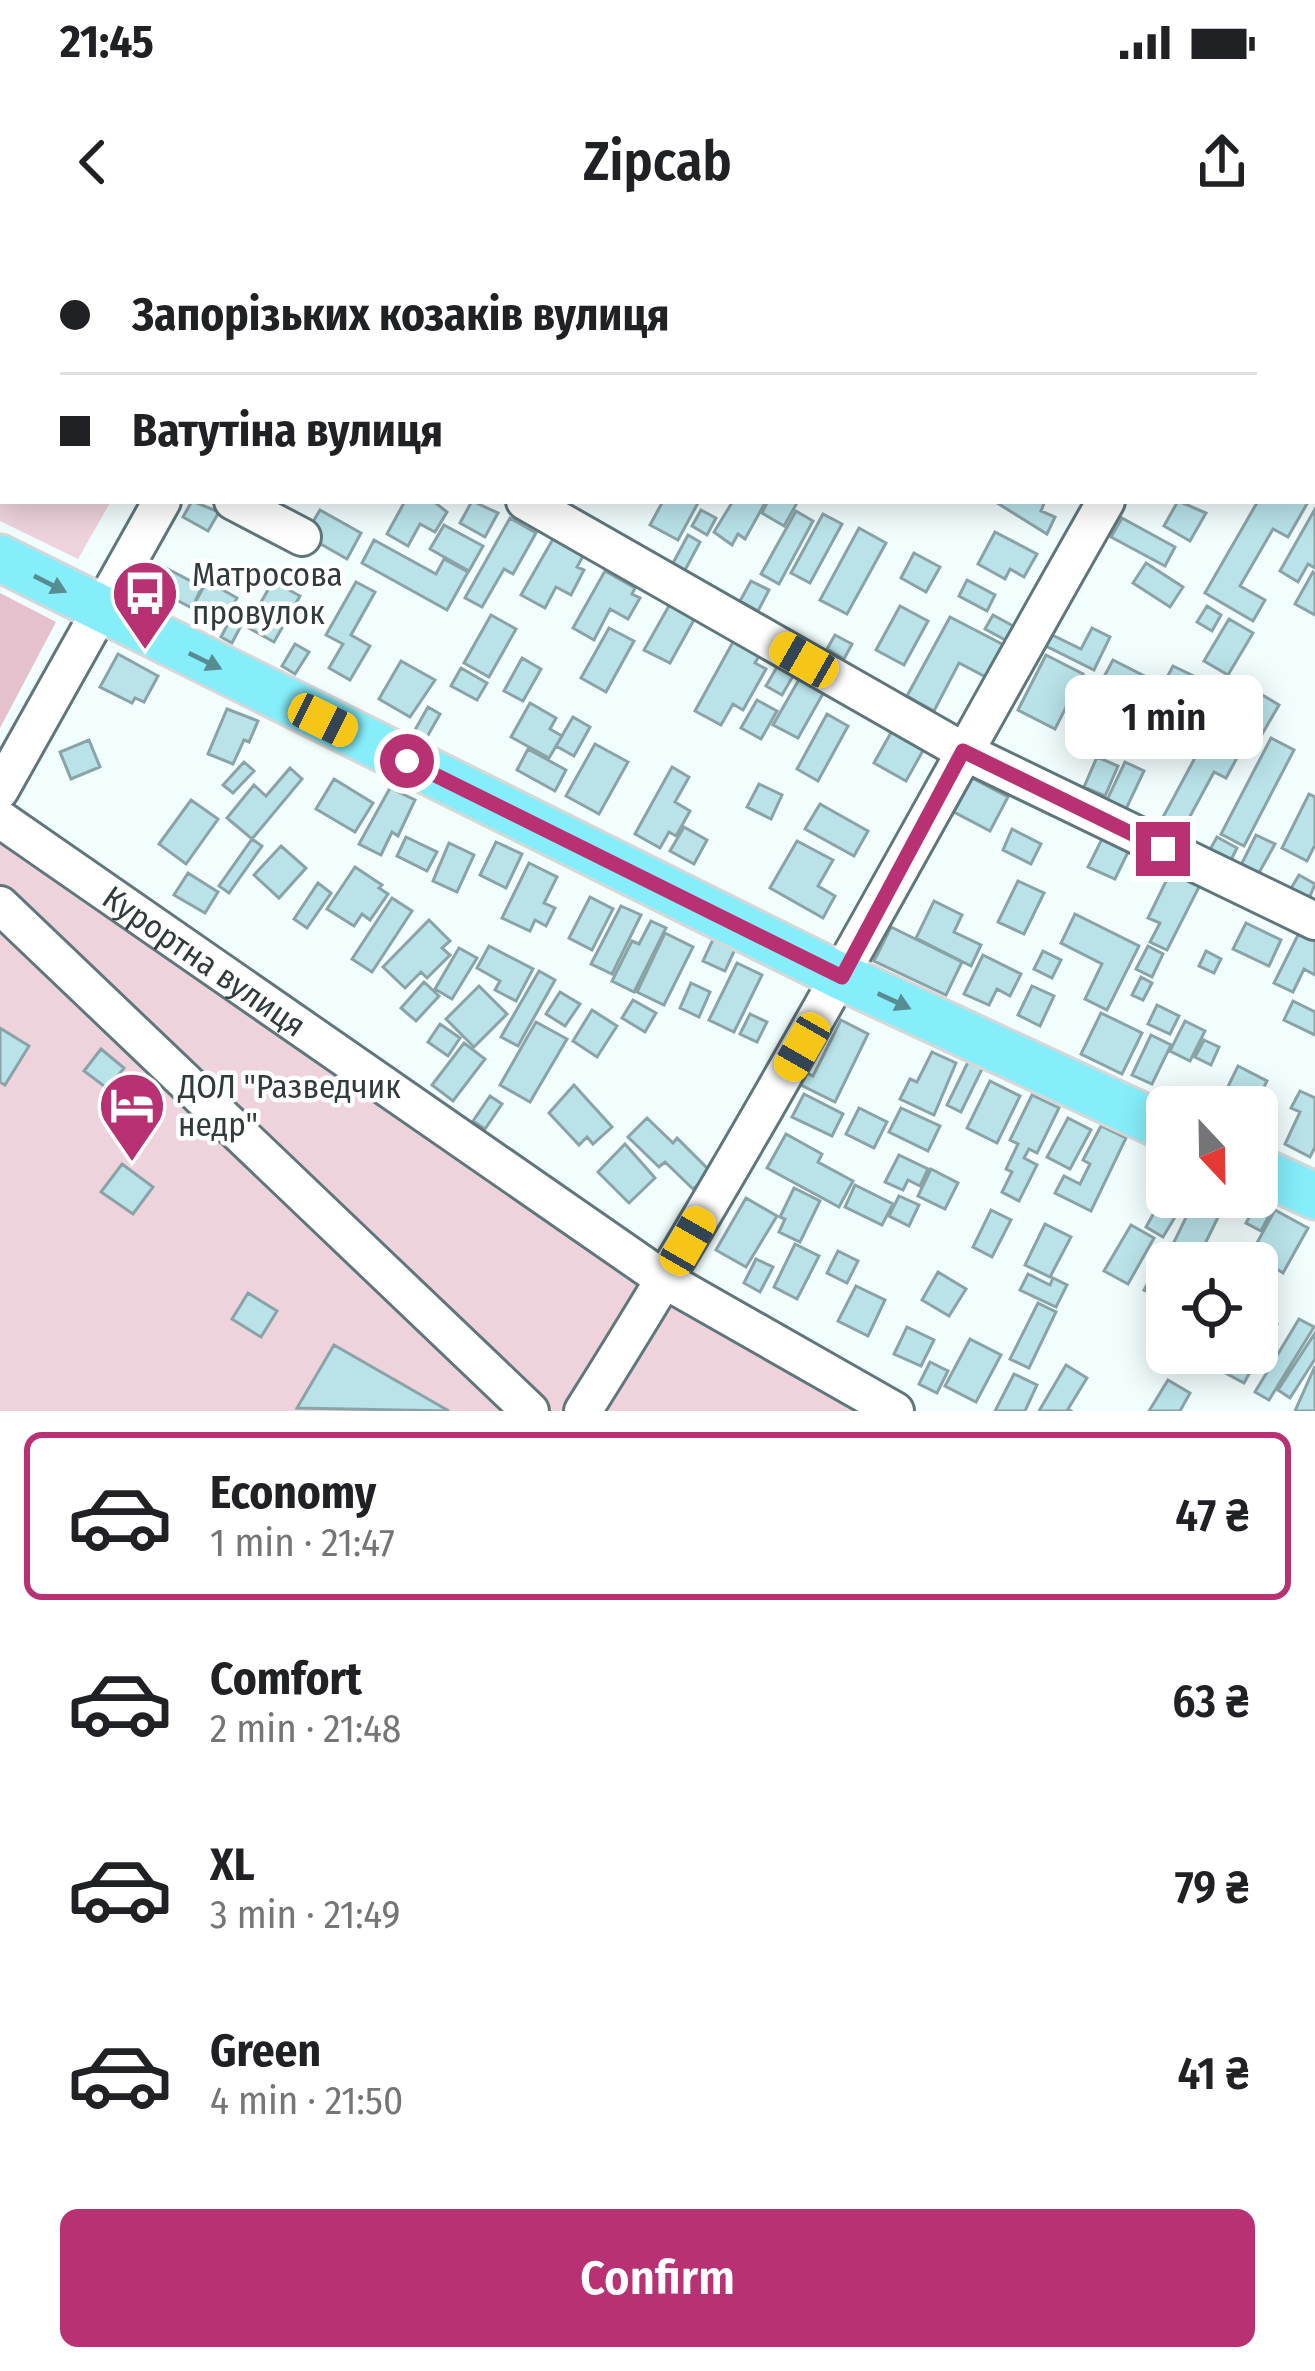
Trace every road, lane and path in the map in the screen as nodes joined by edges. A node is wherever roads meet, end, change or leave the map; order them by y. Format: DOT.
graph roads {
  1 [pos="160,504"];
  2 [pos="239,504"];
  3 [pos="530,504"];
  4 [pos="1104,504"];
  5 [pos="302,537"];
  6 [pos="0,558"];
  7 [pos="100,610"];
  8 [pos="963,751"];
  9 [pos="0,790"];
  10 [pos="0,819"];
  11 [pos="0,905"];
  12 [pos="1315,921"];
  13 [pos="842,977"];
  14 [pos="1146,1118"];
  15 [pos="1278,1179"];
  16 [pos="1315,1196"];
  17 [pos="665,1280"];
  18 [pos="530,1411"];
  19 [pos="583,1411"];
  20 [pos="896,1411"];
  1 -- 7 [label="street"];
  2 -- 5 [label="street"];
  3 -- 8 [label="street"];
  4 -- 8 [label="street"];
  6 -- 7 [label="main road, one-way"];
  7 -- 9 [label="street"];
  7 -- 13 [label="main road, one-way"];
  8 -- 12 [label="street"];
  8 -- 13 [label="street"];
  10 -- 17 [label="street, Курортна вулиця"];
  11 -- 18 [label="street"];
  13 -- 14 [label="main road, one-way"];
  13 -- 17 [label="street"];
  15 -- 16 [label="main road"];
  17 -- 19 [label="street"];
  17 -- 20 [label="street, Курортна вулиця"];
}
